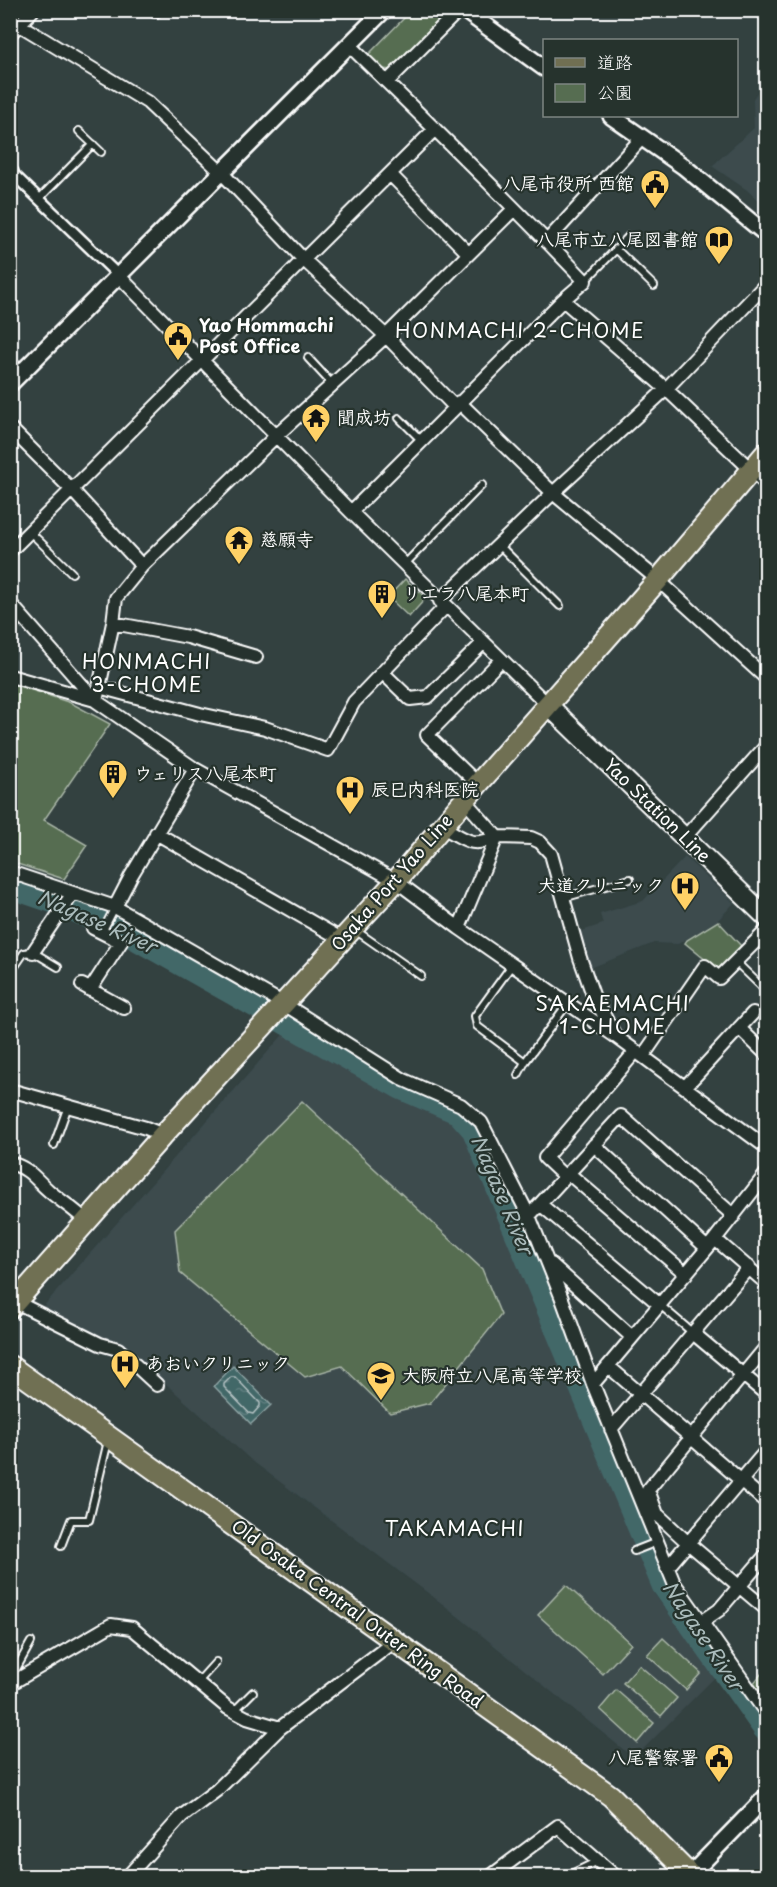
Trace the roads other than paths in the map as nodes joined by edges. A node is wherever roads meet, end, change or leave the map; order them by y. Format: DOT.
graph roads {
  1 [pos="33,10"];
  2 [pos="384,10"];
  3 [pos="459,10"];
  4 [pos="464,10"];
  5 [pos="16,21"];
  6 [pos="10,34"];
  7 [pos="350,46"];
  8 [pos="543,67"];
  9 [pos="387,82"];
  10 [pos="612,117"];
  11 [pos="435,129"];
  12 [pos="79,131"];
  13 [pos="642,138"];
  14 [pos="93,144"];
  15 [pos="101,152"];
  16 [pos="11,172"];
  17 [pos="222,173"];
  18 [pos="390,174"];
  19 [pos="39,199"];
  20 [pos="514,209"];
  21 [pos="766,234"];
  22 [pos="629,236"];
  23 [pos="547,241"];
  24 [pos="616,249"];
  25 [pos="468,253"];
  26 [pos="304,260"];
  27 [pos="119,276"];
  28 [pos="585,281"];
  29 [pos="766,284"];
  30 [pos="654,286"];
  31 [pos="563,300"];
  32 [pos="386,336"];
  33 [pos="308,358"];
  34 [pos="202,360"];
  35 [pos="10,384"];
  36 [pos="333,384"];
  37 [pos="666,389"];
  38 [pos="457,405"];
  39 [pos="399,418"];
  40 [pos="10,428"];
  41 [pos="277,435"];
  42 [pos="422,441"];
  43 [pos="766,453"];
  44 [pos="752,470"];
  45 [pos="766,484"];
  46 [pos="482,485"];
  47 [pos="72,490"];
  48 [pos="553,493"];
  49 [pos="351,512"];
  50 [pos="30,532"];
  51 [pos="500,545"];
  52 [pos="10,551"];
  53 [pos="405,565"];
  54 [pos="142,566"];
  55 [pos="72,573"];
  56 [pos="658,580"];
  57 [pos="10,603"];
  58 [pos="443,603"];
  59 [pos="560,606"];
  60 [pos="112,622"];
  61 [pos="483,643"];
  62 [pos="256,657"];
  63 [pos="501,660"];
  64 [pos="382,672"];
  65 [pos="10,676"];
  66 [pos="766,678"];
  67 [pos="99,687"];
  68 [pos="96,701"];
  69 [pos="548,705"];
  70 [pos="766,746"];
  71 [pos="195,769"];
  72 [pos="478,784"];
  73 [pos="464,800"];
  74 [pos="443,827"];
  75 [pos="156,833"];
  76 [pos="497,837"];
  77 [pos="684,838"];
  78 [pos="10,872"];
  79 [pos="630,879"];
  80 [pos="396,881"];
  81 [pos="563,898"];
  82 [pos="68,900"];
  83 [pos="114,909"];
  84 [pos="766,917"];
  85 [pos="100,928"];
  86 [pos="459,928"];
  87 [pos="766,931"];
  88 [pos="348,934"];
  89 [pos="33,952"];
  90 [pos="736,962"];
  91 [pos="512,964"];
  92 [pos="58,968"];
  93 [pos="13,969"];
  94 [pos="421,976"];
  95 [pos="766,991"];
  96 [pos="568,1003"];
  97 [pos="124,1008"];
  98 [pos="277,1011"];
  99 [pos="753,1013"];
  100 [pos="739,1028"];
  101 [pos="615,1036"];
  102 [pos="639,1053"];
  103 [pos="766,1054"];
  104 [pos="525,1062"];
  105 [pos="518,1075"];
  106 [pos="685,1087"];
  107 [pos="10,1089"];
  108 [pos="68,1106"];
  109 [pos="163,1135"];
  110 [pos="54,1145"];
  111 [pos="594,1145"];
  112 [pos="766,1146"];
  113 [pos="10,1163"];
  114 [pos="766,1173"];
  115 [pos="566,1175"];
  116 [pos="540,1203"];
  117 [pos="529,1216"];
  118 [pos="734,1216"];
  119 [pos="87,1222"];
  120 [pos="711,1244"];
  121 [pos="548,1262"];
  122 [pos="749,1268"];
  123 [pos="686,1274"];
  124 [pos="766,1283"];
  125 [pos="12,1303"];
  126 [pos="660,1305"];
  127 [pos="693,1333"];
  128 [pos="632,1337"];
  129 [pos="766,1347"];
  130 [pos="10,1366"];
  131 [pos="608,1366"];
  132 [pos="744,1375"];
  133 [pos="157,1384"];
  134 [pos="593,1384"];
  135 [pos="641,1394"];
  136 [pos="766,1394"];
  137 [pos="611,1429"];
  138 [pos="109,1436"];
  139 [pos="691,1438"];
  140 [pos="766,1451"];
  141 [pos="741,1480"];
  142 [pos="766,1502"];
  143 [pos="656,1543"];
  144 [pos="688,1543"];
  145 [pos="61,1546"];
  146 [pos="634,1551"];
  147 [pos="766,1555"];
  148 [pos="667,1568"];
  149 [pos="740,1586"];
  150 [pos="766,1609"];
  151 [pos="700,1623"];
  152 [pos="395,1641"];
  153 [pos="31,1642"];
  154 [pos="216,1662"];
  155 [pos="10,1682"];
  156 [pos="197,1683"];
  157 [pos="253,1692"];
  158 [pos="234,1711"];
  159 [pos="766,1713"];
  160 [pos="280,1728"];
  161 [pos="766,1797"];
  162 [pos="597,1861"];
  163 [pos="128,1876"];
  164 [pos="491,1876"];
  165 [pos="567,1876"];
  166 [pos="615,1876"];
  167 [pos="691,1876"];
  1 -- 5 [label="street"];
  2 -- 7 [label="street"];
  3 -- 9 [label="street"];
  4 -- 8 [label="street"];
  5 -- 6 [label="street"];
  5 -- 17 [label="street"];
  7 -- 9 [label="street"];
  7 -- 17 [label="street"];
  9 -- 11 [label="street"];
  10 -- 13 [label="street"];
  11 -- 18 [label="street"];
  11 -- 20 [label="street"];
  12 -- 14 [label="lane"];
  13 -- 21 [label="street"];
  13 -- 23 [label="street"];
  14 -- 15 [label="lane"];
  14 -- 19 [label="lane"];
  16 -- 19 [label="street"];
  17 -- 26 [label="street"];
  17 -- 27 [label="street"];
  18 -- 25 [label="street"];
  18 -- 26 [label="street"];
  19 -- 27 [label="street"];
  20 -- 23 [label="street"];
  20 -- 25 [label="street"];
  22 -- 24 [label="lane"];
  23 -- 28 [label="street"];
  24 -- 28 [label="lane"];
  24 -- 30 [label="lane"];
  25 -- 32 [label="street"];
  26 -- 32 [label="street"];
  26 -- 34 [label="street"];
  27 -- 34 [label="street"];
  27 -- 35 [label="street"];
  28 -- 31 [label="street"];
  29 -- 37 [label="street"];
  31 -- 37 [label="street"];
  31 -- 38 [label="street"];
  32 -- 36 [label="street"];
  32 -- 38 [label="street"];
  33 -- 36 [label="lane"];
  34 -- 41 [label="street"];
  34 -- 47 [label="street"];
  36 -- 41 [label="street"];
  37 -- 44 [label="street"];
  37 -- 48 [label="street"];
  38 -- 42 [label="street"];
  38 -- 48 [label="street"];
  39 -- 42 [label="lane"];
  40 -- 47 [label="street"];
  41 -- 49 [label="street"];
  41 -- 54 [label="street"];
  42 -- 49 [label="street"];
  43 -- 44 [label="main road, Osaka Port Yao Line"];
  44 -- 45 [label="street"];
  44 -- 56 [label="main road, Osaka Port Yao Line"];
  46 -- 53 [label="lane"];
  47 -- 50 [label="street"];
  47 -- 54 [label="street"];
  48 -- 51 [label="street"];
  48 -- 56 [label="street"];
  49 -- 53 [label="street"];
  50 -- 52 [label="street"];
  50 -- 55 [label="lane"];
  51 -- 58 [label="street"];
  51 -- 59 [label="lane"];
  53 -- 58 [label="street"];
  54 -- 60 [label="street"];
  56 -- 66 [label="street"];
  56 -- 69 [label="main road, Osaka Port Yao Line"];
  57 -- 68 [label="street"];
  58 -- 61 [label="street"];
  58 -- 64 [label="street"];
  60 -- 62 [label="street"];
  60 -- 67 [label="street"];
  61 -- 63 [label="street"];
  61 -- 64 [label="street"];
  63 -- 69 [label="street"];
  63 -- 72 [label="street"];
  64 -- 67 [label="street"];
  65 -- 68 [label="street"];
  67 -- 68 [label="street"];
  68 -- 71 [label="street"];
  69 -- 72 [label="main road, Osaka Port Yao Line"];
  69 -- 77 [label="main road, Yao Station Line"];
  70 -- 77 [label="street"];
  71 -- 75 [label="street"];
  71 -- 80 [label="street"];
  72 -- 73 [label="main road, Osaka Port Yao Line"];
  73 -- 74 [label="main road, Osaka Port Yao Line"];
  73 -- 76 [label="street"];
  74 -- 76 [label="street"];
  74 -- 80 [label="main road, Osaka Port Yao Line"];
  75 -- 83 [label="street"];
  75 -- 88 [label="street"];
  76 -- 81 [label="street"];
  76 -- 86 [label="street"];
  77 -- 84 [label="main road, Yao Station Line"];
  78 -- 82 [label="street"];
  79 -- 81 [label="lane"];
  80 -- 86 [label="street"];
  80 -- 88 [label="main road, Osaka Port Yao Line"];
  81 -- 101 [label="street"];
  82 -- 83 [label="street"];
  82 -- 89 [label="street"];
  83 -- 85 [label="lane"];
  83 -- 98 [label="street"];
  85 -- 97 [label="street"];
  86 -- 91 [label="street"];
  87 -- 90 [label="street"];
  88 -- 94 [label="lane"];
  88 -- 98 [label="main road, Osaka Port Yao Line"];
  89 -- 92 [label="lane"];
  89 -- 93 [label="lane"];
  90 -- 95 [label="lane"];
  90 -- 102 [label="street"];
  91 -- 96 [label="street"];
  91 -- 104 [label="lane"];
  96 -- 101 [label="street"];
  96 -- 104 [label="lane"];
  98 -- 109 [label="main road, Osaka Port Yao Line"];
  98 -- 117 [label="street"];
  99 -- 100 [label="street"];
  100 -- 103 [label="street"];
  100 -- 106 [label="street"];
  101 -- 102 [label="street"];
  102 -- 106 [label="street"];
  102 -- 115 [label="street"];
  104 -- 105 [label="lane"];
  106 -- 112 [label="street"];
  107 -- 108 [label="street"];
  108 -- 109 [label="street"];
  108 -- 110 [label="lane"];
  109 -- 119 [label="main road, Osaka Port Yao Line"];
  111 -- 115 [label="street"];
  111 -- 118 [label="street"];
  111 -- 120 [label="street"];
  113 -- 119 [label="street"];
  114 -- 118 [label="street"];
  115 -- 116 [label="street"];
  115 -- 123 [label="street"];
  116 -- 117 [label="street"];
  116 -- 126 [label="street"];
  117 -- 121 [label="street"];
  118 -- 120 [label="street"];
  119 -- 125 [label="main road, Osaka Port Yao Line"];
  120 -- 122 [label="street"];
  120 -- 123 [label="street"];
  121 -- 128 [label="street"];
  121 -- 134 [label="street"];
  122 -- 124 [label="street"];
  122 -- 127 [label="street"];
  123 -- 126 [label="street"];
  125 -- 133 [label="street"];
  126 -- 127 [label="lane"];
  126 -- 128 [label="street"];
  127 -- 132 [label="street"];
  127 -- 135 [label="street"];
  128 -- 131 [label="street"];
  129 -- 132 [label="street"];
  130 -- 138 [label="main road, Old Osaka Central Outer Ring Road"];
  131 -- 134 [label="street"];
  131 -- 135 [label="street"];
  132 -- 136 [label="street"];
  132 -- 139 [label="street"];
  134 -- 137 [label="street"];
  135 -- 137 [label="street"];
  135 -- 139 [label="street"];
  137 -- 143 [label="street"];
  138 -- 145 [label="lane"];
  138 -- 152 [label="main road, Old Osaka Central Outer Ring Road"];
  139 -- 141 [label="street"];
  139 -- 144 [label="street"];
  140 -- 141 [label="street"];
  141 -- 142 [label="street"];
  141 -- 144 [label="street"];
  143 -- 146 [label="lane"];
  143 -- 148 [label="street"];
  144 -- 148 [label="street"];
  144 -- 149 [label="street"];
  147 -- 149 [label="street"];
  148 -- 151 [label="street"];
  149 -- 150 [label="street"];
  149 -- 151 [label="street"];
  151 -- 159 [label="street"];
  152 -- 160 [label="street"];
  152 -- 167 [label="main road, Old Osaka Central Outer Ring Road"];
  153 -- 155 [label="lane"];
  154 -- 156 [label="lane"];
  155 -- 156 [label="street"];
  156 -- 158 [label="street"];
  157 -- 158 [label="lane"];
  158 -- 160 [label="street"];
  160 -- 163 [label="street"];
  161 -- 167 [label="street"];
  162 -- 164 [label="street"];
  162 -- 165 [label="lane"];
  162 -- 166 [label="street"];
}
